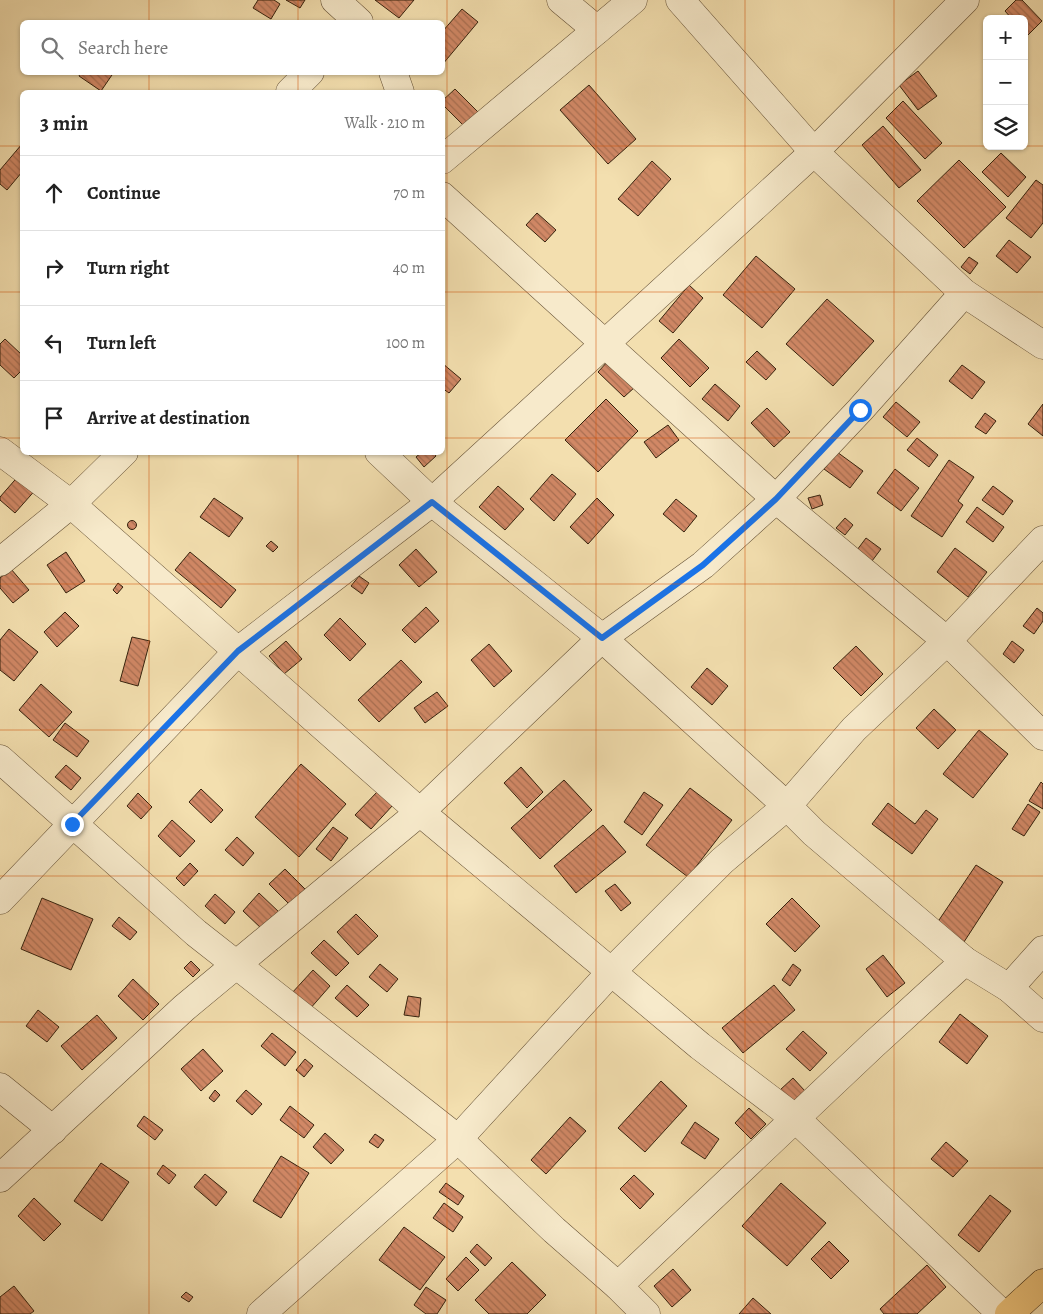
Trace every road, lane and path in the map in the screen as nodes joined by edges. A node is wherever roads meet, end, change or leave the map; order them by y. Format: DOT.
graph roads {
  1 [pos="335,0"];
  2 [pos="561,0"];
  3 [pos="633,0"];
  4 [pos="680,0"];
  5 [pos="966,0"];
  6 [pos="357,20"];
  7 [pos="597,30"];
  8 [pos="307,75"];
  9 [pos="394,75"];
  10 [pos="292,90"];
  11 [pos="399,90"];
  12 [pos="814,152"];
  13 [pos="445,157"];
  14 [pos="445,199"];
  15 [pos="964,293"];
  16 [pos="606,343"];
  17 [pos="1043,345"];
  18 [pos="0,451"];
  19 [pos="121,455"];
  20 [pos="382,455"];
  21 [pos="776,499"];
  22 [pos="432,502"];
  23 [pos="70,504"];
  24 [pos="1043,540"];
  25 [pos="0,562"];
  26 [pos="602,638"];
  27 [pos="947,641"];
  28 [pos="238,651"];
  29 [pos="1043,736"];
  30 [pos="0,759"];
  31 [pos="787,806"];
  32 [pos="420,812"];
  33 [pos="72,824"];
  34 [pos="0,900"];
  35 [pos="1043,950"];
  36 [pos="965,962"];
  37 [pos="236,964"];
  38 [pos="611,972"];
  39 [pos="1009,988"];
  40 [pos="1043,1018"];
  41 [pos="0,1087"];
  42 [pos="796,1119"];
  43 [pos="53,1130"];
  44 [pos="458,1139"];
  45 [pos="0,1178"];
  46 [pos="1043,1283"];
  47 [pos="618,1286"];
  48 [pos="261,1314"];
  49 [pos="646,1314"];
  50 [pos="1002,1314"];
  51 [pos="1009,1314"];
  1 -- 6 [label="street"];
  2 -- 7 [label="street"];
  3 -- 7 [label="street"];
  4 -- 12 [label="street"];
  5 -- 12 [label="street"];
  7 -- 13 [label="street"];
  8 -- 10 [label="street"];
  9 -- 11 [label="street"];
  12 -- 15 [label="street"];
  12 -- 16 [label="street"];
  14 -- 16 [label="street"];
  15 -- 17 [label="street"];
  15 -- 21 [label="street"];
  16 -- 21 [label="street"];
  16 -- 22 [label="street"];
  18 -- 23 [label="street"];
  19 -- 23 [label="street"];
  20 -- 22 [label="street"];
  21 -- 26 [label="street"];
  21 -- 27 [label="street"];
  22 -- 26 [label="street"];
  22 -- 28 [label="street"];
  23 -- 25 [label="street"];
  23 -- 28 [label="street"];
  24 -- 27 [label="street"];
  26 -- 31 [label="street"];
  26 -- 32 [label="street"];
  27 -- 29 [label="street"];
  27 -- 31 [label="street"];
  28 -- 32 [label="street"];
  28 -- 33 [label="street"];
  30 -- 33 [label="street"];
  31 -- 36 [label="street"];
  31 -- 38 [label="street"];
  32 -- 37 [label="street"];
  32 -- 38 [label="street"];
  33 -- 34 [label="street"];
  33 -- 37 [label="street"];
  35 -- 39 [label="street"];
  36 -- 39 [label="street"];
  36 -- 42 [label="street"];
  37 -- 43 [label="street"];
  37 -- 44 [label="street"];
  38 -- 42 [label="street"];
  38 -- 44 [label="street"];
  39 -- 40 [label="street"];
  41 -- 43 [label="street"];
  42 -- 47 [label="street"];
  42 -- 50 [label="street"];
  43 -- 45 [label="street"];
  44 -- 47 [label="street"];
  44 -- 48 [label="street"];
  46 -- 51 [label="highway"];
  47 -- 49 [label="street"];
}
